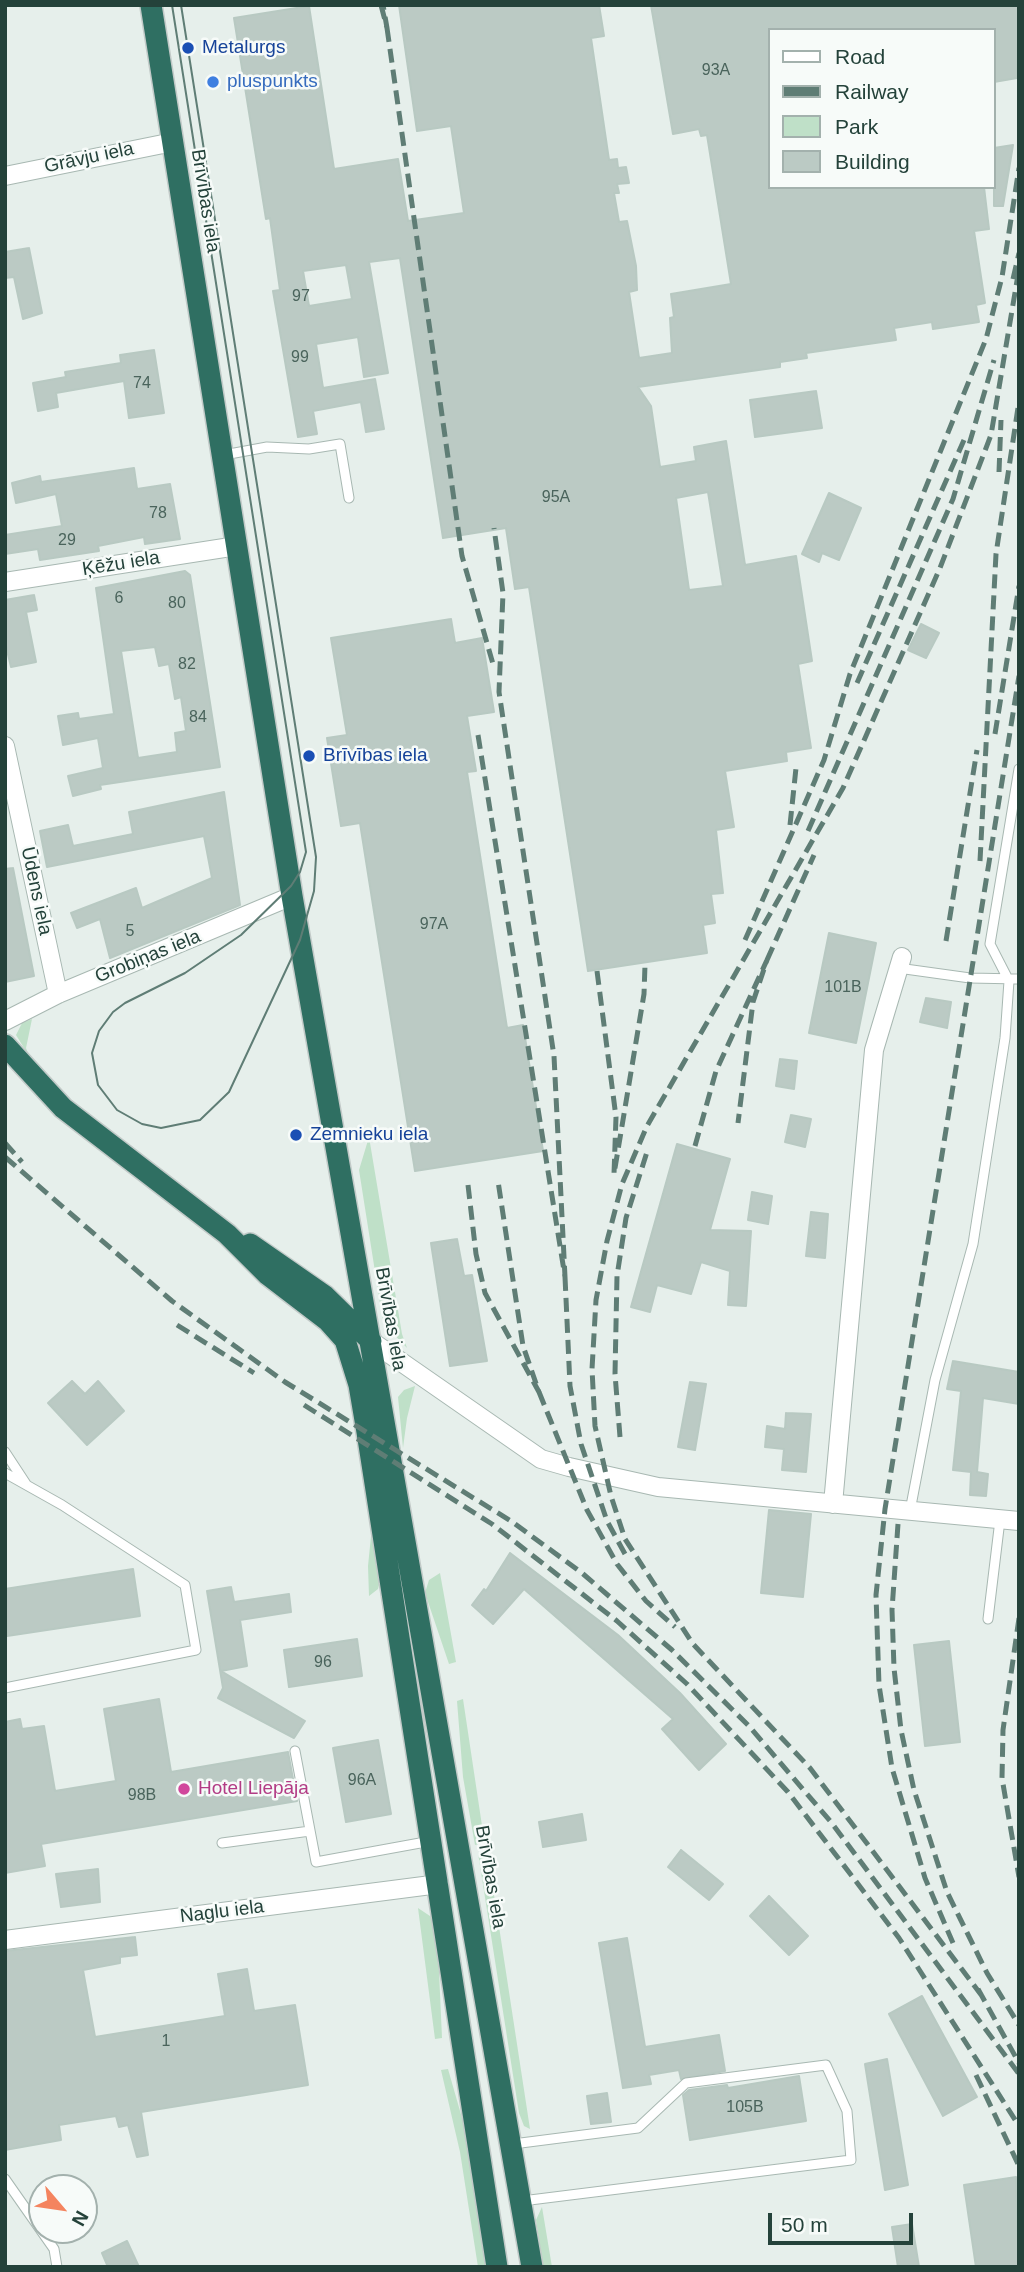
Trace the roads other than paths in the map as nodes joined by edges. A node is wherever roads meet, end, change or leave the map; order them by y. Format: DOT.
graph roads {
  1 [pos="151,5"];
  2 [pos="173,142"];
  3 [pos="5,176"];
  4 [pos="224,455"];
  5 [pos="349,498"];
  6 [pos="237,546"];
  7 [pos="5,582"];
  8 [pos="5,747"];
  9 [pos="1019,769"];
  10 [pos="292,896"];
  11 [pos="900,962"];
  12 [pos="1014,980"];
  13 [pos="58,994"];
  14 [pos="5,1021"];
  15 [pos="5,1045"];
  16 [pos="228,1234"];
  17 [pos="371,1341"];
  18 [pos="359,1385"];
  19 [pos="5,1452"];
  20 [pos="5,1473"];
  21 [pos="26,1485"];
  22 [pos="833,1504"];
  23 [pos="910,1511"];
  24 [pos="1000,1520"];
  25 [pos="1019,1521"];
  26 [pos="988,1619"];
  27 [pos="5,1688"];
  28 [pos="295,1751"];
  29 [pos="310,1831"];
  30 [pos="432,1841"];
  31 [pos="222,1843"];
  32 [pos="439,1884"];
  33 [pos="5,1940"];
  34 [pos="513,2144"];
  35 [pos="5,2179"];
  36 [pos="522,2202"];
  37 [pos="57,2267"];
  38 [pos="497,2267"];
  39 [pos="533,2267"];
  1 -- 2 [label="highway, Brīvības iela"];
  2 -- 3 [label="street, Grāvju iela"];
  2 -- 4 [label="highway, Brīvības iela"];
  4 -- 5 [label="lane"];
  4 -- 6 [label="highway, Brīvības iela"];
  6 -- 7 [label="street, Ķēžu iela"];
  6 -- 10 [label="highway, Brīvības iela"];
  8 -- 13 [label="street, Ūdens iela"];
  9 -- 12 [label="lane"];
  10 -- 13 [label="street, Grobiņas iela"];
  10 -- 17 [label="highway, Brīvības iela"];
  11 -- 12 [label="lane"];
  11 -- 22 [label="street"];
  12 -- 23 [label="lane"];
  13 -- 14 [label="street, Grobiņas iela"];
  15 -- 16 [label="highway"];
  16 -- 17 [label="highway"];
  16 -- 18 [label="highway"];
  17 -- 18 [label="lane"];
  17 -- 22 [label="street"];
  17 -- 34 [label="highway, Brīvības iela"];
  18 -- 30 [label="highway"];
  19 -- 21 [label="lane"];
  20 -- 21 [label="lane"];
  21 -- 27 [label="lane"];
  22 -- 23 [label="street"];
  23 -- 24 [label="street"];
  24 -- 25 [label="street"];
  24 -- 26 [label="lane"];
  28 -- 29 [label="lane"];
  29 -- 30 [label="lane"];
  29 -- 31 [label="lane"];
  30 -- 32 [label="highway"];
  32 -- 33 [label="street, Naglu iela"];
  32 -- 38 [label="highway"];
  34 -- 36 [label="highway, Brīvības iela"];
  34 -- 36 [label="lane"];
  35 -- 37 [label="lane"];
  36 -- 39 [label="highway, Brīvības iela"];
}
